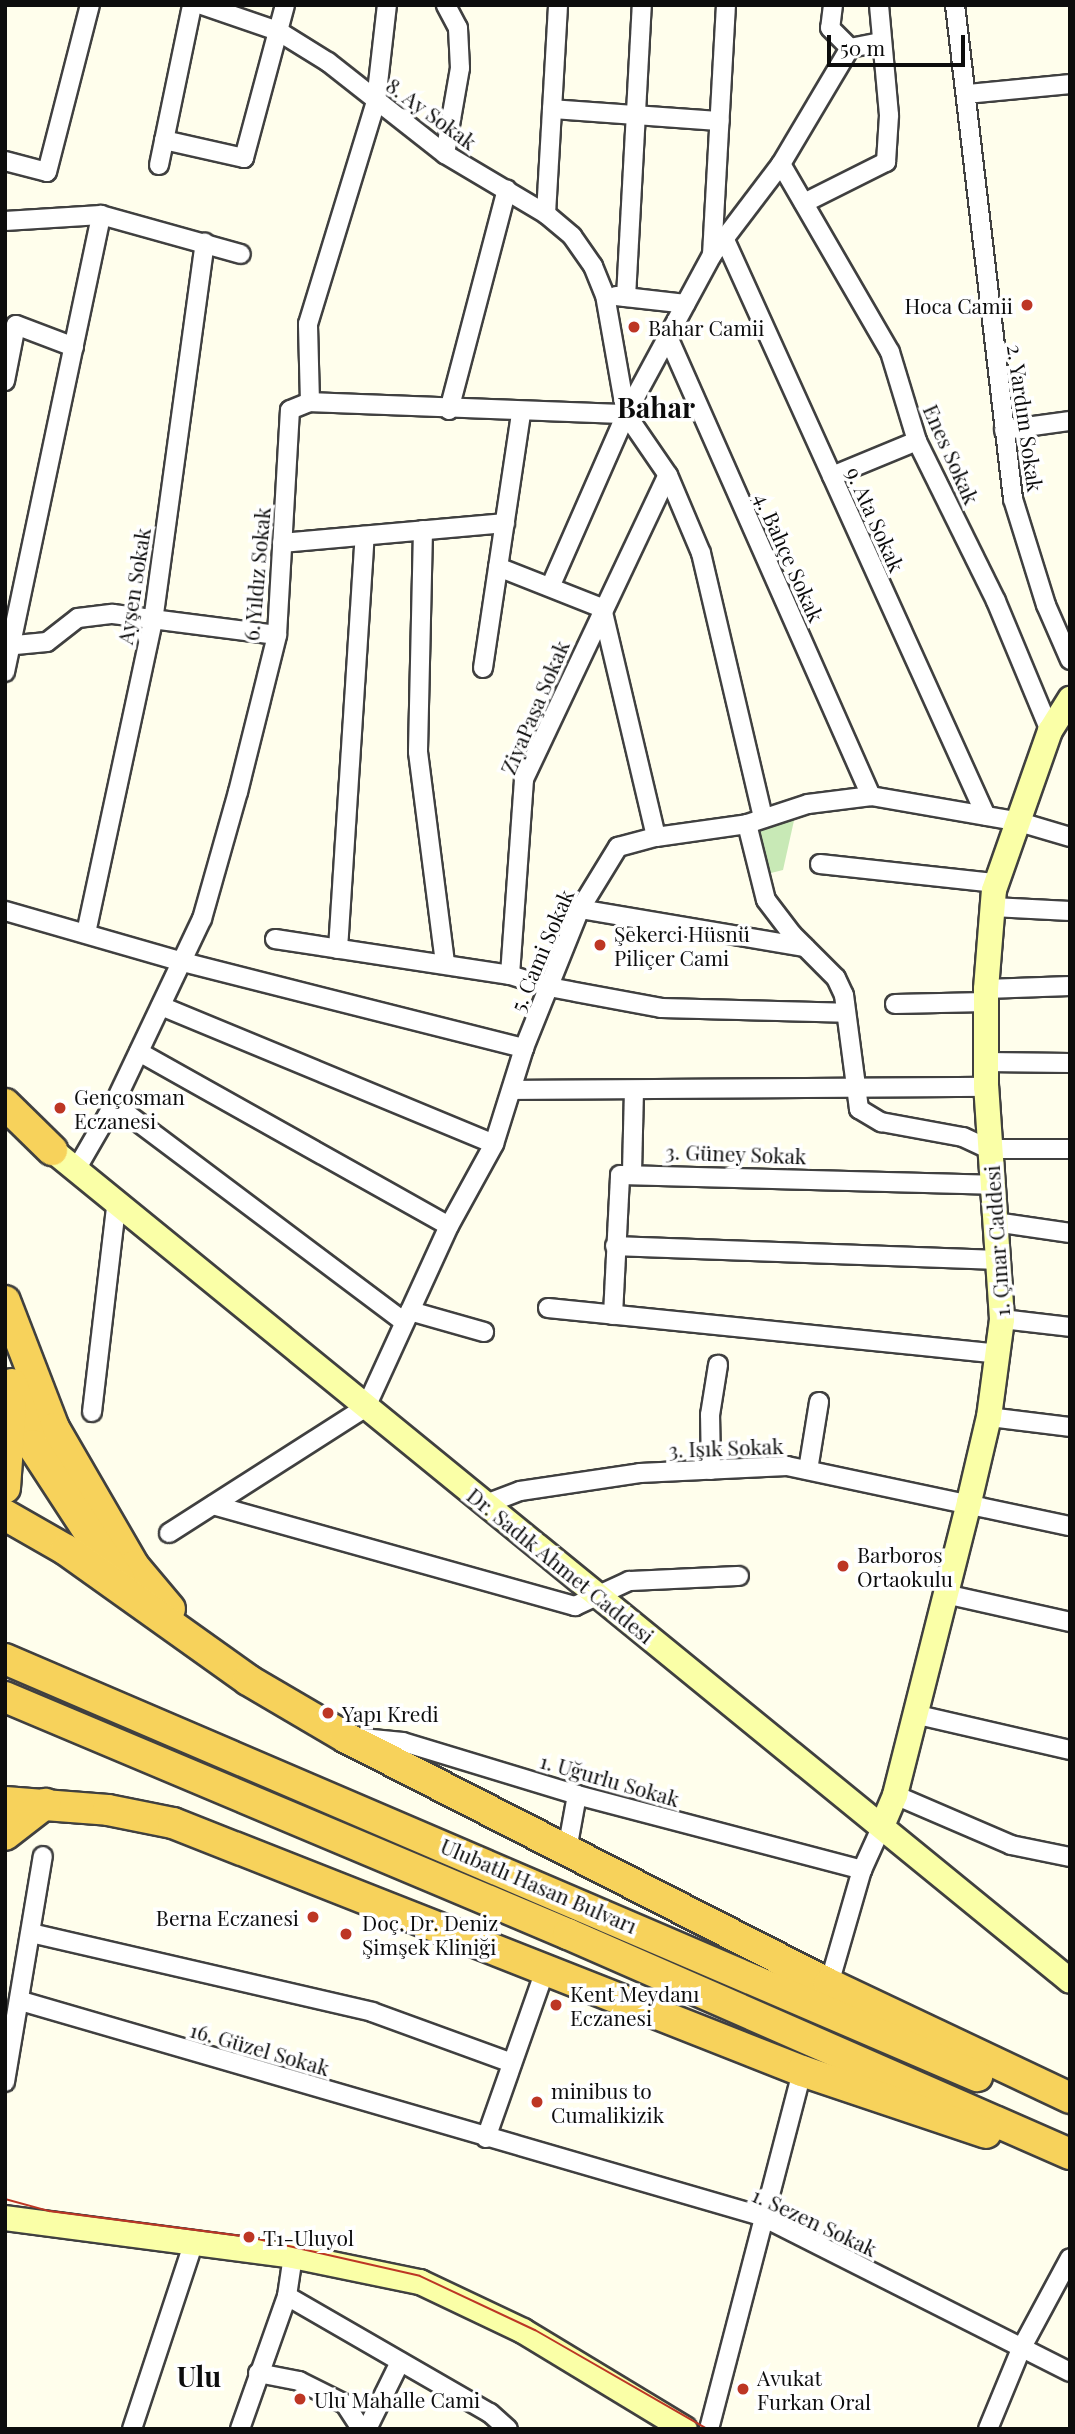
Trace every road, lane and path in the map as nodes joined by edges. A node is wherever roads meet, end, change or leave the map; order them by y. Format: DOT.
graph roads {
  1 [pos="90,5"];
  2 [pos="192,5"];
  3 [pos="202,5"];
  4 [pos="285,5"];
  5 [pos="387,5"];
  6 [pos="446,5"];
  7 [pos="558,5"];
  8 [pos="642,5"];
  9 [pos="726,5"];
  10 [pos="833,5"];
  11 [pos="879,5"];
  12 [pos="955,5"];
  13 [pos="278,31"];
  14 [pos="880,42"];
  15 [pos="850,48"];
  16 [pos="1070,84"];
  17 [pos="967,94"];
  18 [pos="376,101"];
  19 [pos="551,109"];
  20 [pos="633,115"];
  21 [pos="720,121"];
  22 [pos="164,140"];
  23 [pos="445,154"];
  24 [pos="5,161"];
  25 [pos="781,164"];
  26 [pos="159,165"];
  27 [pos="507,189"];
  28 [pos="804,203"];
  29 [pos="546,214"];
  30 [pos="102,215"];
  31 [pos="5,221"];
  32 [pos="725,240"];
  33 [pos="205,243"];
  34 [pos="242,254"];
  35 [pos="712,255"];
  36 [pos="605,295"];
  37 [pos="626,297"];
  38 [pos="686,304"];
  39 [pos="668,337"];
  40 [pos="74,347"];
  41 [pos="5,381"];
  42 [pos="310,402"];
  43 [pos="449,410"];
  44 [pos="521,413"];
  45 [pos="626,414"];
  46 [pos="1070,421"];
  47 [pos="1004,430"];
  48 [pos="917,441"];
  49 [pos="668,475"];
  50 [pos="832,476"];
  51 [pos="505,523"];
  52 [pos="423,530"];
  53 [pos="365,537"];
  54 [pos="282,543"];
  55 [pos="498,566"];
  56 [pos="551,585"];
  57 [pos="602,608"];
  58 [pos="153,621"];
  59 [pos="276,635"];
  60 [pos="8,646"];
  61 [pos="1070,660"];
  62 [pos="483,668"];
  63 [pos="5,672"];
  64 [pos="1070,699"];
  65 [pos="1050,731"];
  66 [pos="871,796"];
  67 [pos="986,816"];
  68 [pos="755,820"];
  69 [pos="1016,821"];
  70 [pos="656,836"];
  71 [pos="1070,836"];
  72 [pos="820,864"];
  73 [pos="995,895"];
  74 [pos="580,909"];
  75 [pos="5,911"];
  76 [pos="1070,911"];
  77 [pos="86,933"];
  78 [pos="275,939"];
  79 [pos="805,947"];
  80 [pos="338,949"];
  81 [pos="183,962"];
  82 [pos="445,964"];
  83 [pos="510,975"];
  84 [pos="1070,986"];
  85 [pos="549,988"];
  86 [pos="986,996"];
  87 [pos="895,1004"];
  88 [pos="162,1006"];
  89 [pos="846,1013"];
  90 [pos="524,1048"];
  91 [pos="139,1052"];
  92 [pos="1070,1063"];
  93 [pos="986,1074"];
  94 [pos="854,1088"];
  95 [pos="512,1090"];
  96 [pos="634,1092"];
  97 [pos="5,1104"];
  98 [pos="114,1104"];
  99 [pos="5,1126"];
  100 [pos="494,1144"];
  101 [pos="989,1149"];
  102 [pos="1070,1149"];
  103 [pos="52,1150"];
  104 [pos="78,1168"];
  105 [pos="632,1172"];
  106 [pos="992,1185"];
  107 [pos="117,1200"];
  108 [pos="995,1222"];
  109 [pos="449,1226"];
  110 [pos="1070,1233"];
  111 [pos="615,1246"];
  112 [pos="997,1260"];
  113 [pos="5,1301"];
  114 [pos="548,1308"];
  115 [pos="613,1315"];
  116 [pos="407,1316"];
  117 [pos="1002,1319"];
  118 [pos="1070,1327"];
  119 [pos="484,1332"];
  120 [pos="998,1354"];
  121 [pos="718,1365"];
  122 [pos="12,1384"];
  123 [pos="820,1402"];
  124 [pos="366,1407"];
  125 [pos="92,1412"];
  126 [pos="989,1417"];
  127 [pos="1070,1427"];
  128 [pos="710,1470"];
  129 [pos="808,1470"];
  130 [pos="5,1488"];
  131 [pos="969,1502"];
  132 [pos="486,1504"];
  133 [pos="213,1505"];
  134 [pos="5,1515"];
  135 [pos="1070,1526"];
  136 [pos="169,1533"];
  137 [pos="739,1576"];
  138 [pos="945,1594"];
  139 [pos="130,1595"];
  140 [pos="598,1595"];
  141 [pos="1070,1622"];
  142 [pos="204,1650"];
  143 [pos="5,1659"];
  144 [pos="5,1697"];
  145 [pos="914,1714"];
  146 [pos="345,1737"];
  147 [pos="1070,1750"];
  148 [pos="577,1795"];
  149 [pos="895,1795"];
  150 [pos="5,1802"];
  151 [pos="45,1804"];
  152 [pos="882,1826"];
  153 [pos="5,1835"];
  154 [pos="567,1850"];
  155 [pos="43,1856"];
  156 [pos="1070,1857"];
  157 [pos="862,1870"];
  158 [pos="31,1933"];
  159 [pos="546,1968"];
  160 [pos="1070,1982"];
  161 [pos="829,1984"];
  162 [pos="20,2001"];
  163 [pos="512,2063"];
  164 [pos="802,2071"];
  165 [pos="5,2082"];
  166 [pos="1070,2098"];
  167 [pos="1070,2117"];
  168 [pos="486,2138"];
  169 [pos="1062,2151"];
  170 [pos="761,2216"];
  171 [pos="5,2218"];
  172 [pos="193,2245"];
  173 [pos="293,2256"];
  174 [pos="1070,2258"];
  175 [pos="287,2296"];
  176 [pos="1021,2349"];
  177 [pos="400,2362"];
  178 [pos="1070,2372"];
  179 [pos="258,2373"];
  180 [pos="672,2426"];
  181 [pos="132,2429"];
  182 [pos="240,2429"];
  183 [pos="361,2429"];
  184 [pos="367,2429"];
  185 [pos="508,2429"];
  186 [pos="709,2429"];
  187 [pos="988,2429"];
  1 -- 24 [label="street"];
  2 -- 22 [label="street"];
  3 -- 13 [label="street, 8. Ay Sokak"];
  4 -- 13 [label="street"];
  5 -- 18 [label="street"];
  6 -- 23 [label="street"];
  7 -- 19 [label="street"];
  8 -- 20 [label="street"];
  9 -- 21 [label="street"];
  10 -- 15 [label="street"];
  11 -- 14 [label="street"];
  12 -- 17 [label="street, 2. Yardım Sokak"];
  13 -- 18 [label="street, 8. Ay Sokak"];
  13 -- 22 [label="street"];
  14 -- 15 [label="street"];
  14 -- 28 [label="street"];
  15 -- 25 [label="street"];
  16 -- 17 [label="street"];
  17 -- 47 [label="street, 2. Yardım Sokak"];
  18 -- 23 [label="street, 8. Ay Sokak"];
  18 -- 42 [label="street"];
  19 -- 20 [label="street"];
  19 -- 29 [label="street"];
  20 -- 21 [label="street"];
  20 -- 37 [label="street"];
  21 -- 35 [label="street"];
  22 -- 26 [label="street"];
  23 -- 27 [label="street, 8. Ay Sokak"];
  25 -- 28 [label="street, Enes Sokak"];
  25 -- 32 [label="street"];
  27 -- 29 [label="street, 8. Ay Sokak"];
  27 -- 43 [label="street"];
  28 -- 48 [label="street, Enes Sokak"];
  29 -- 36 [label="street, 8. Ay Sokak"];
  30 -- 31 [label="street"];
  30 -- 33 [label="street"];
  30 -- 40 [label="street"];
  32 -- 35 [label="street"];
  32 -- 50 [label="street, 9. Ata Sokak"];
  33 -- 34 [label="street"];
  33 -- 58 [label="street, Ayşen Sokak"];
  35 -- 38 [label="street"];
  36 -- 37 [label="street"];
  36 -- 45 [label="street, 8. Ay Sokak"];
  37 -- 38 [label="street"];
  38 -- 39 [label="street"];
  39 -- 45 [label="street"];
  39 -- 66 [label="street, 4. Bahçe Sokak"];
  40 -- 41 [label="street"];
  40 -- 60 [label="street"];
  42 -- 43 [label="street"];
  42 -- 54 [label="street, 6. Yıldız Sokak"];
  43 -- 44 [label="street"];
  44 -- 45 [label="street"];
  44 -- 51 [label="street"];
  45 -- 49 [label="street"];
  45 -- 56 [label="street"];
  46 -- 47 [label="street"];
  47 -- 61 [label="street, 2. Yardım Sokak"];
  48 -- 50 [label="street"];
  48 -- 65 [label="street, Enes Sokak"];
  49 -- 57 [label="street, ZiyaPaşa Sokak"];
  49 -- 68 [label="street"];
  50 -- 67 [label="street, 9. Ata Sokak"];
  51 -- 52 [label="street"];
  51 -- 55 [label="street"];
  52 -- 53 [label="street"];
  52 -- 82 [label="street"];
  53 -- 54 [label="street"];
  53 -- 80 [label="street"];
  54 -- 59 [label="street, 6. Yıldız Sokak"];
  55 -- 56 [label="street"];
  55 -- 62 [label="street"];
  56 -- 57 [label="street"];
  57 -- 70 [label="street"];
  57 -- 83 [label="street, ZiyaPaşa Sokak"];
  58 -- 59 [label="street"];
  58 -- 60 [label="street"];
  58 -- 77 [label="street, Ayşen Sokak"];
  59 -- 81 [label="street, 6. Yıldız Sokak"];
  60 -- 63 [label="street"];
  64 -- 65 [label="main road, 1. Çınar Caddesi"];
  65 -- 69 [label="main road, 1. Çınar Caddesi"];
  66 -- 67 [label="street, 5. Cami Sokak"];
  66 -- 68 [label="street, 5. Cami Sokak"];
  67 -- 69 [label="street, 5. Cami Sokak"];
  68 -- 70 [label="street, 5. Cami Sokak"];
  68 -- 79 [label="street"];
  69 -- 71 [label="street, 5. Cami Sokak"];
  69 -- 73 [label="main road, 1. Çınar Caddesi"];
  70 -- 74 [label="street, 5. Cami Sokak"];
  72 -- 73 [label="street"];
  73 -- 76 [label="street"];
  73 -- 86 [label="main road, 1. Çınar Caddesi"];
  74 -- 79 [label="street"];
  74 -- 85 [label="street, 5. Cami Sokak"];
  75 -- 77 [label="street"];
  77 -- 81 [label="street"];
  78 -- 80 [label="street"];
  79 -- 89 [label="street"];
  80 -- 82 [label="street"];
  81 -- 88 [label="street, 6. Yıldız Sokak"];
  81 -- 90 [label="street"];
  82 -- 83 [label="street"];
  83 -- 85 [label="street"];
  84 -- 86 [label="street"];
  85 -- 89 [label="street"];
  85 -- 90 [label="street, 5. Cami Sokak"];
  86 -- 87 [label="street"];
  86 -- 93 [label="main road, 1. Çınar Caddesi"];
  88 -- 91 [label="street, 6. Yıldız Sokak"];
  88 -- 100 [label="street"];
  89 -- 94 [label="street"];
  90 -- 95 [label="street, 5. Cami Sokak"];
  91 -- 98 [label="street, 6. Yıldız Sokak"];
  91 -- 109 [label="street"];
  92 -- 93 [label="street"];
  93 -- 94 [label="street"];
  93 -- 101 [label="main road, 1. Çınar Caddesi"];
  94 -- 96 [label="street"];
  94 -- 101 [label="street"];
  95 -- 96 [label="street"];
  95 -- 100 [label="street, 5. Cami Sokak"];
  96 -- 105 [label="street"];
  97 -- 103 [label="highway"];
  98 -- 104 [label="street, 6. Yıldız Sokak"];
  98 -- 116 [label="street"];
  99 -- 103 [label="highway"];
  100 -- 109 [label="street, 5. Cami Sokak"];
  101 -- 102 [label="street"];
  101 -- 106 [label="main road, 1. Çınar Caddesi"];
  103 -- 104 [label="main road, Dr. Sadık Ahmet Caddesi"];
  104 -- 107 [label="main road, Dr. Sadık Ahmet Caddesi"];
  105 -- 106 [label="street, 3. Güney Sokak"];
  105 -- 111 [label="street"];
  106 -- 108 [label="main road, 1. Çınar Caddesi"];
  107 -- 124 [label="main road, Dr. Sadık Ahmet Caddesi"];
  107 -- 125 [label="street"];
  108 -- 110 [label="street"];
  108 -- 112 [label="main road, 1. Çınar Caddesi"];
  109 -- 116 [label="street, 5. Cami Sokak"];
  111 -- 112 [label="street"];
  111 -- 115 [label="street"];
  112 -- 117 [label="main road, 1. Çınar Caddesi"];
  113 -- 122 [label="highway"];
  113 -- 142 [label="highway"];
  114 -- 115 [label="street"];
  115 -- 120 [label="street"];
  116 -- 119 [label="street"];
  116 -- 124 [label="street, 5. Cami Sokak"];
  117 -- 118 [label="street"];
  117 -- 120 [label="main road, 1. Çınar Caddesi"];
  120 -- 126 [label="main road, 1. Çınar Caddesi"];
  121 -- 128 [label="street"];
  122 -- 130 [label="highway"];
  122 -- 139 [label="highway"];
  123 -- 129 [label="street"];
  124 -- 132 [label="main road, Dr. Sadık Ahmet Caddesi"];
  124 -- 133 [label="street"];
  126 -- 127 [label="street"];
  126 -- 131 [label="main road, 1. Çınar Caddesi"];
  128 -- 129 [label="street, 3. Işık Sokak"];
  128 -- 132 [label="street, 3. Işık Sokak"];
  129 -- 131 [label="street, 3. Işık Sokak"];
  131 -- 135 [label="street, 3. Işık Sokak"];
  131 -- 138 [label="main road, 1. Çınar Caddesi"];
  132 -- 140 [label="main road, Dr. Sadık Ahmet Caddesi"];
  133 -- 136 [label="street"];
  133 -- 140 [label="street"];
  134 -- 139 [label="highway"];
  137 -- 140 [label="street"];
  138 -- 141 [label="street"];
  138 -- 145 [label="main road, 1. Çınar Caddesi"];
  139 -- 142 [label="highway"];
  140 -- 152 [label="main road, Dr. Sadık Ahmet Caddesi"];
  142 -- 146 [label="highway"];
  143 -- 167 [label="highway, Ulubatlı Hasan Bulvarı"];
  144 -- 169 [label="highway, Ulubatlı Hasan Bulvarı"];
  145 -- 147 [label="street"];
  145 -- 149 [label="main road, 1. Çınar Caddesi"];
  146 -- 148 [label="street, 1. Uğurlu Sokak"];
  146 -- 154 [label="highway"];
  148 -- 154 [label="street"];
  148 -- 157 [label="street, 1. Uğurlu Sokak"];
  149 -- 152 [label="main road, 1. Çınar Caddesi"];
  149 -- 156 [label="street"];
  150 -- 151 [label="highway"];
  151 -- 153 [label="highway"];
  151 -- 159 [label="highway"];
  152 -- 157 [label="street"];
  152 -- 160 [label="main road, Dr. Sadık Ahmet Caddesi"];
  154 -- 161 [label="highway"];
  155 -- 158 [label="street"];
  157 -- 161 [label="street"];
  158 -- 162 [label="street"];
  158 -- 163 [label="street"];
  159 -- 163 [label="street"];
  159 -- 164 [label="highway"];
  161 -- 166 [label="highway"];
  162 -- 165 [label="street"];
  162 -- 168 [label="street, 16. Güzel Sokak"];
  163 -- 168 [label="street"];
  164 -- 169 [label="highway"];
  164 -- 170 [label="street"];
  168 -- 170 [label="street, 1. Sezen Sokak"];
  170 -- 176 [label="street, 1. Sezen Sokak"];
  170 -- 186 [label="street"];
  171 -- 172 [label="main road"];
  172 -- 173 [label="main road"];
  172 -- 181 [label="street"];
  173 -- 175 [label="street"];
  173 -- 180 [label="main road"];
  174 -- 176 [label="street"];
  175 -- 177 [label="street"];
  175 -- 179 [label="street"];
  176 -- 178 [label="street, 1. Sezen Sokak"];
  176 -- 187 [label="street"];
  177 -- 184 [label="street"];
  177 -- 185 [label="street"];
  179 -- 182 [label="street"];
  179 -- 183 [label="street"];
}
